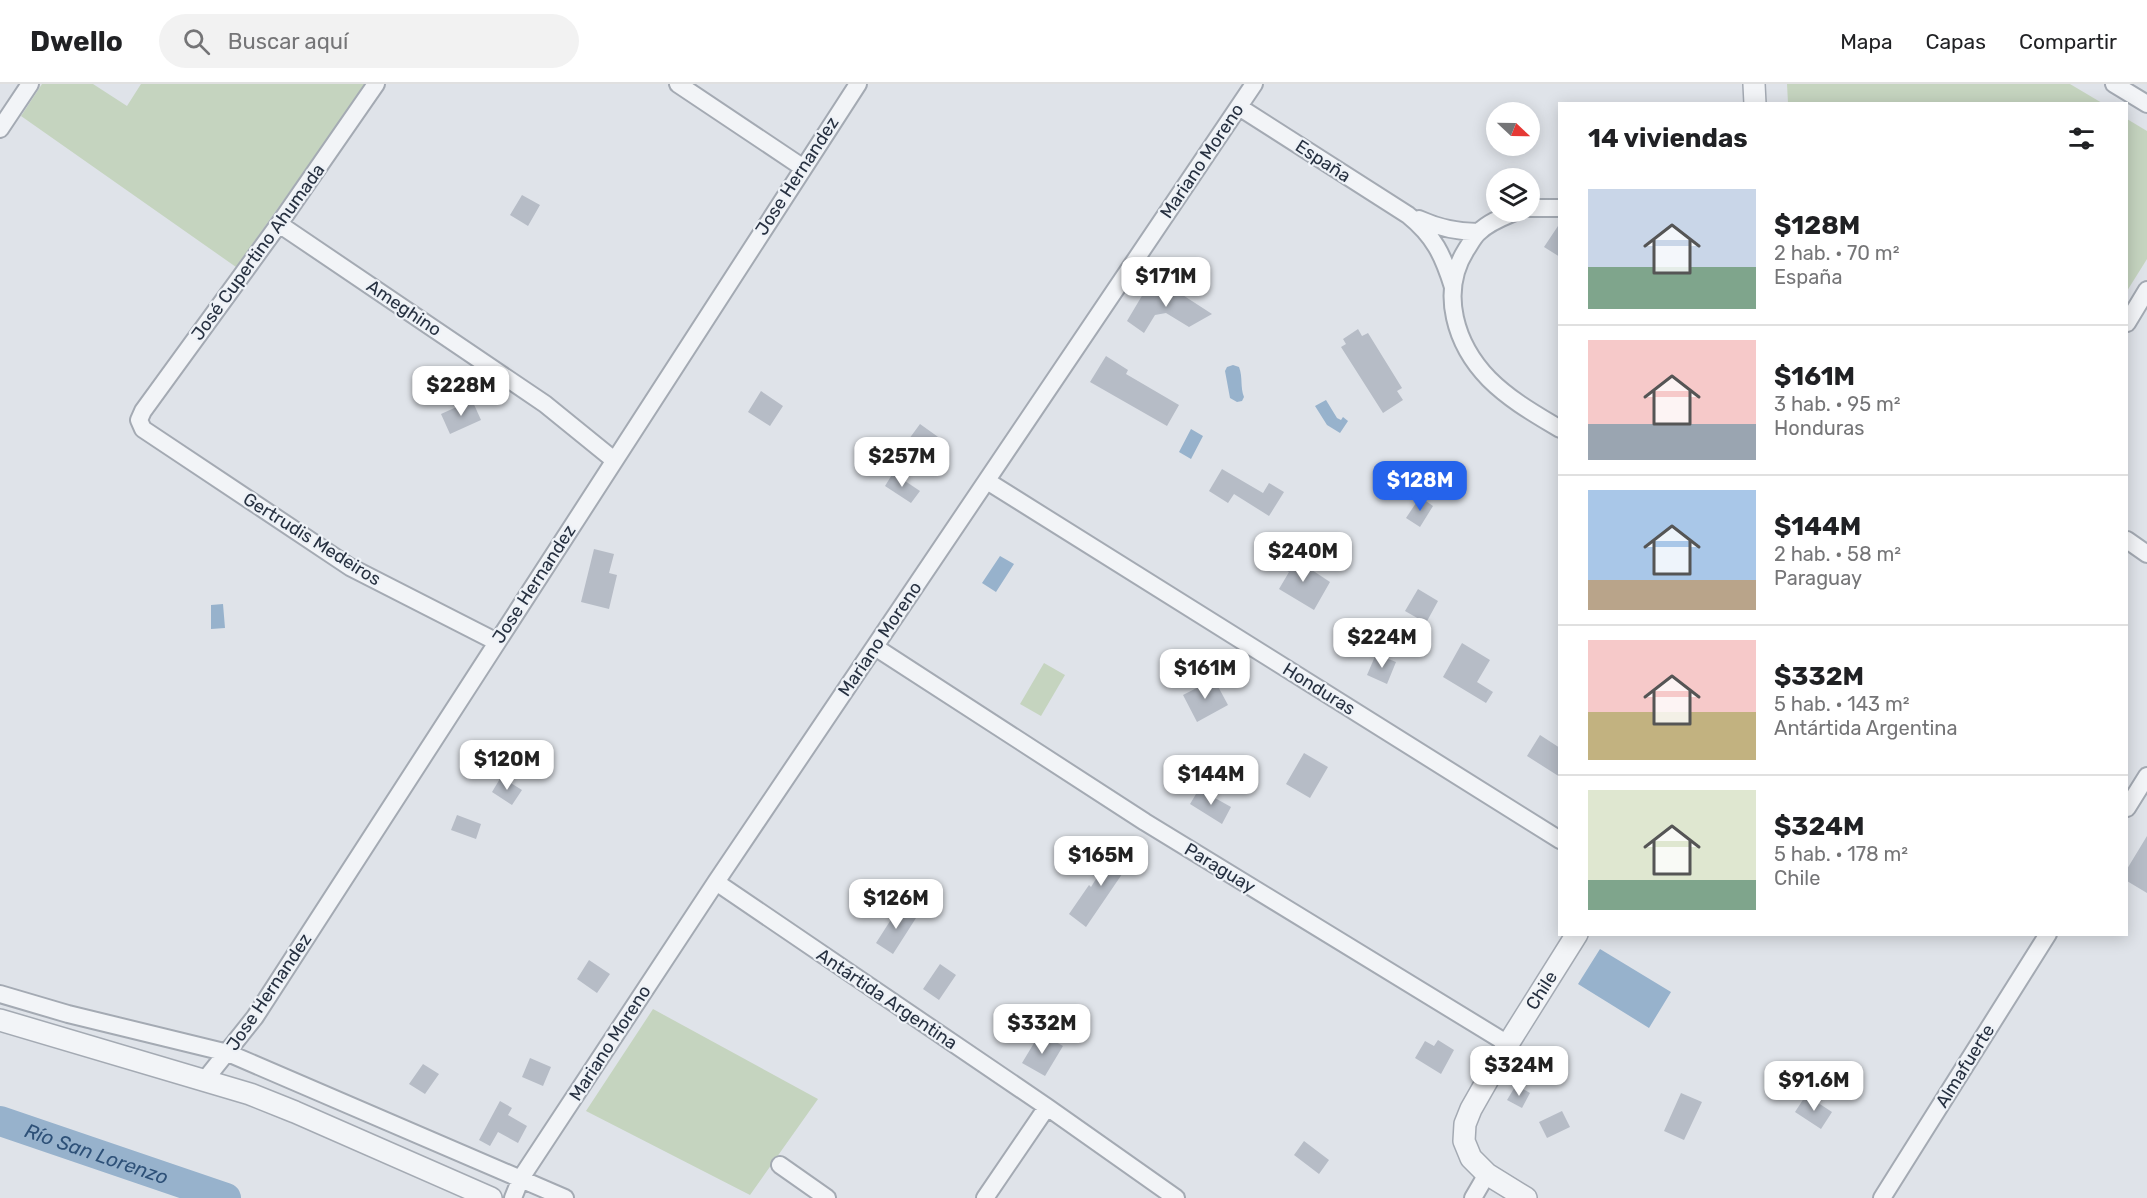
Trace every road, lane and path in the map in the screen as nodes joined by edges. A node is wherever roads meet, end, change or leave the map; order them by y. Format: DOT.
graph roads {
  1 [pos="30,84"];
  2 [pos="376,84"];
  3 [pos="678,84"];
  4 [pos="858,84"];
  5 [pos="1254,84"];
  6 [pos="1754,84"];
  7 [pos="2114,84"];
  8 [pos="1755,102"];
  9 [pos="2147,104"];
  10 [pos="1239,107"];
  11 [pos="0,129"];
  12 [pos="802,168"];
  13 [pos="1540,208"];
  14 [pos="1558,208"];
  15 [pos="1408,215"];
  16 [pos="1497,222"];
  17 [pos="279,224"];
  18 [pos="1479,232"];
  19 [pos="1453,288"];
  20 [pos="2147,290"];
  21 [pos="2128,321"];
  22 [pos="139,420"];
  23 [pos="1558,428"];
  24 [pos="614,460"];
  25 [pos="987,481"];
  26 [pos="2128,541"];
  27 [pos="2147,554"];
  28 [pos="497,642"];
  29 [pos="875,647"];
  30 [pos="2140,785"];
  31 [pos="2128,806"];
  32 [pos="1558,839"];
  33 [pos="716,882"];
  34 [pos="1576,936"];
  35 [pos="2047,936"];
  36 [pos="0,994"];
  37 [pos="0,1020"];
  38 [pos="1508,1044"];
  39 [pos="228,1053"];
  40 [pos="204,1081"];
  41 [pos="1047,1107"];
  42 [pos="780,1165"];
  43 [pos="1487,1174"];
  44 [pos="521,1178"];
  45 [pos="491,1198"];
  46 [pos="513,1198"];
  47 [pos="565,1198"];
  48 [pos="827,1198"];
  49 [pos="985,1198"];
  50 [pos="1176,1198"];
  51 [pos="1473,1198"];
  52 [pos="1526,1198"];
  53 [pos="1882,1198"];
  1 -- 11 [label="street"];
  2 -- 17 [label="street, José Cupertino Ahumada"];
  3 -- 12 [label="street"];
  4 -- 12 [label="street, Jose Hernandez"];
  5 -- 10 [label="street, Mariano Moreno"];
  6 -- 8 [label="street"];
  7 -- 9 [label="street"];
  10 -- 15 [label="street, España"];
  10 -- 25 [label="street, Mariano Moreno"];
  12 -- 24 [label="street, Jose Hernandez"];
  13 -- 14 [label="street"];
  15 -- 18 [label="street, España"];
  15 -- 19 [label="street, España"];
  16 -- 18 [label="street"];
  17 -- 22 [label="street, José Cupertino Ahumada"];
  17 -- 24 [label="street, Ameghino"];
  18 -- 19 [label="street, España"];
  19 -- 23 [label="street, España"];
  20 -- 21 [label="street"];
  22 -- 28 [label="street, Gertrudis Medeiros"];
  24 -- 28 [label="street, Jose Hernandez"];
  25 -- 29 [label="street, Mariano Moreno"];
  25 -- 32 [label="street, Honduras"];
  26 -- 27 [label="street"];
  28 -- 39 [label="street, Jose Hernandez"];
  29 -- 33 [label="street, Mariano Moreno"];
  29 -- 38 [label="street, Paraguay"];
  30 -- 31 [label="street"];
  33 -- 41 [label="street, Antártida Argentina"];
  33 -- 44 [label="street, Mariano Moreno"];
  34 -- 38 [label="street, Chile"];
  35 -- 53 [label="street, Almafuerte"];
  36 -- 39 [label="street"];
  37 -- 40 [label="street"];
  38 -- 43 [label="street, Chile"];
  39 -- 40 [label="street, Jose Hernandez"];
  39 -- 44 [label="street"];
  40 -- 45 [label="street"];
  41 -- 49 [label="street"];
  41 -- 50 [label="street, Antártida Argentina"];
  42 -- 48 [label="street"];
  43 -- 51 [label="street"];
  43 -- 52 [label="street, Chile"];
  44 -- 46 [label="street, Mariano Moreno"];
  44 -- 47 [label="street"];
}
